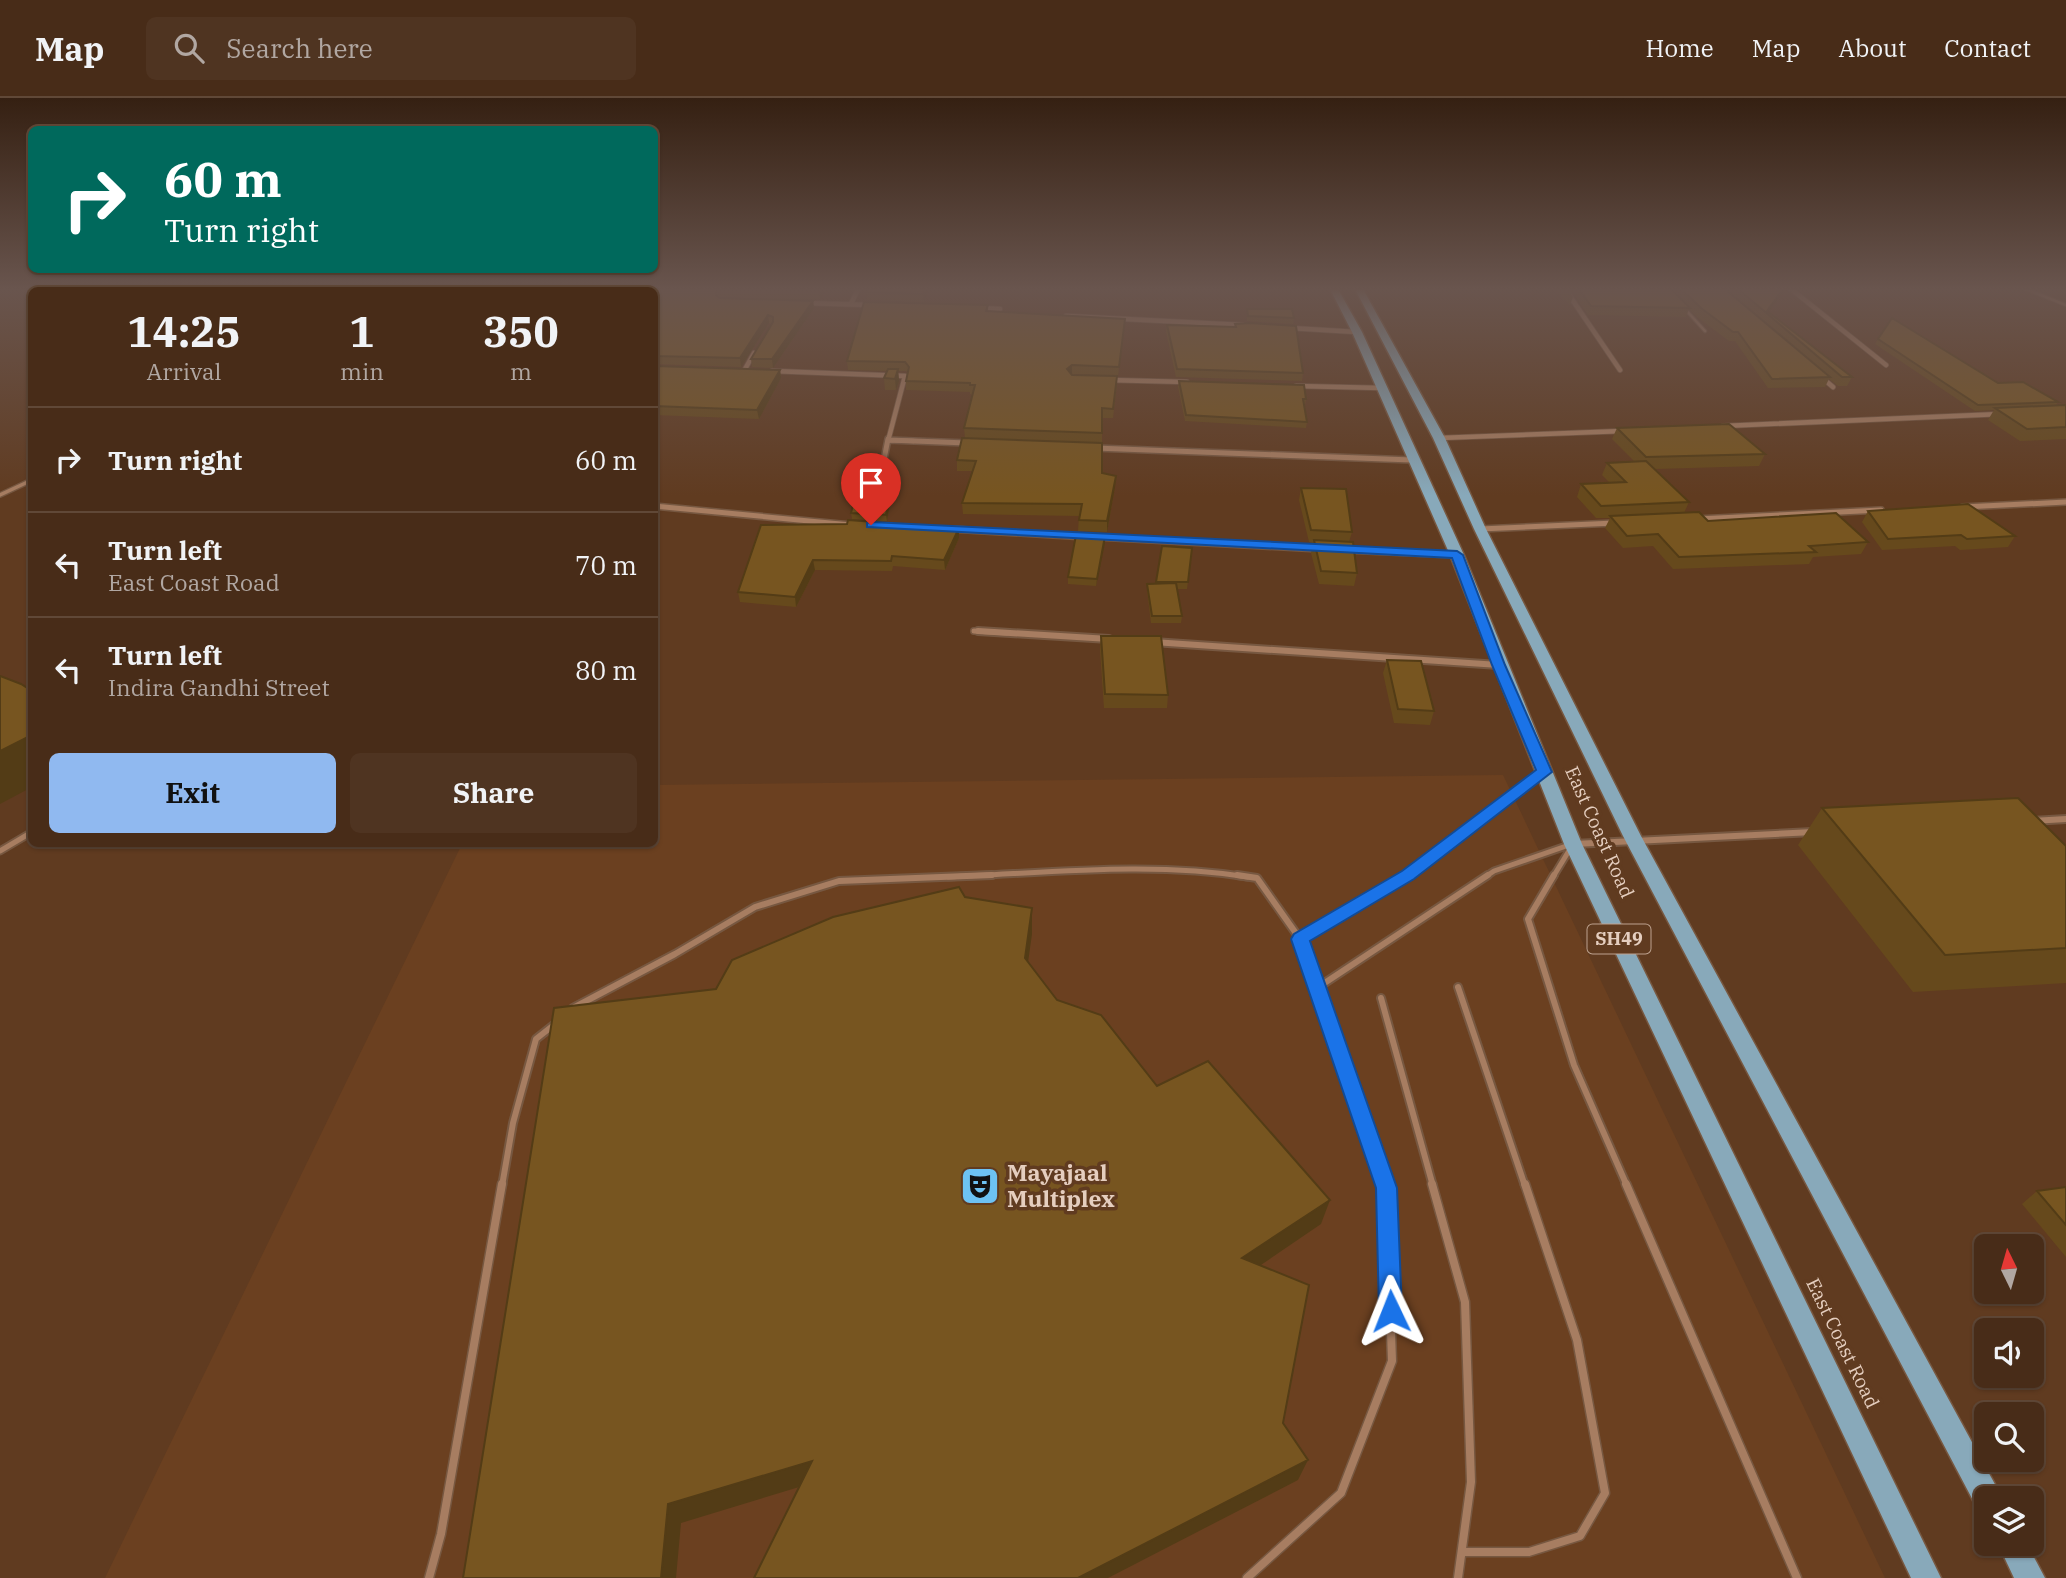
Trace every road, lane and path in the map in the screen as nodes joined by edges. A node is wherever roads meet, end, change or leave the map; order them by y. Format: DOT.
graph roads {
  1 [pos="751,358"];
  2 [pos="1369,358"];
  3 [pos="1396,358"];
  4 [pos="1612,358"];
  5 [pos="1877,358"];
  6 [pos="1886,365"];
  7 [pos="731,370"];
  8 [pos="744,370"];
  9 [pos="1620,370"];
  10 [pos="1814,370"];
  11 [pos="752,371"];
  12 [pos="766,371"];
  13 [pos="1099,380"];
  14 [pos="1193,383"];
  15 [pos="1287,386"];
  16 [pos="1833,387"];
  17 [pos="1382,388"];
  18 [pos="2002,414"];
  19 [pos="1714,427"];
  20 [pos="1631,430"];
  21 [pos="1439,439"];
  22 [pos="888,440"];
  23 [pos="971,443"];
  24 [pos="1081,447"];
  25 [pos="1412,460"];
  26 [pos="28,482"];
  27 [pos="0,495"];
  28 [pos="2066,502"];
  29 [pos="658,506"];
  30 [pos="1954,507"];
  31 [pos="1885,510"];
  32 [pos="1689,519"];
  33 [pos="1619,523"];
  34 [pos="871,525"];
  35 [pos="885,526"];
  36 [pos="940,529"];
  37 [pos="1480,529"];
  38 [pos="1326,549"];
  39 [pos="1339,550"];
  40 [pos="1457,555"];
  41 [pos="974,631"];
  42 [pos="1112,640"];
  43 [pos="1140,641"];
  44 [pos="1499,665"];
  45 [pos="1544,772"];
  46 [pos="2066,819"];
  47 [pos="2024,821"];
  48 [pos="1816,832"];
  49 [pos="28,834"];
  50 [pos="1635,841"];
  51 [pos="1573,844"];
  52 [pos="0,851"];
  53 [pos="1300,939"];
  54 [pos="1458,987"];
  55 [pos="1317,988"];
  56 [pos="1381,998"];
  57 [pos="1981,1486"];
  58 [pos="1462,1552"];
  59 [pos="2018,1556"];
  60 [pos="429,1578"];
  61 [pos="1247,1578"];
  62 [pos="1458,1578"];
  63 [pos="1797,1578"];
  64 [pos="1926,1578"];
  65 [pos="2030,1578"];
  1 -- 8 [label="street"];
  2 -- 17 [label="main road, East Coast Road / SH49"];
  3 -- 21 [label="main road, East Coast Road / SH49"];
  4 -- 9 [label="street"];
  5 -- 6 [label="street"];
  7 -- 8 [label="street"];
  8 -- 11 [label="street"];
  10 -- 16 [label="street"];
  12 -- 22 [label="street"];
  13 -- 14 [label="street"];
  15 -- 17 [label="street"];
  17 -- 25 [label="main road, East Coast Road / SH49"];
  18 -- 19 [label="street"];
  20 -- 21 [label="street"];
  21 -- 37 [label="main road, East Coast Road / SH49"];
  22 -- 23 [label="street"];
  22 -- 34 [label="street"];
  24 -- 25 [label="street"];
  25 -- 40 [label="main road, East Coast Road / SH49"];
  26 -- 27 [label="lane"];
  28 -- 30 [label="street"];
  29 -- 34 [label="street"];
  31 -- 32 [label="street"];
  33 -- 37 [label="street"];
  34 -- 35 [label="street"];
  36 -- 38 [label="street"];
  37 -- 50 [label="main road, East Coast Road / SH49"];
  39 -- 40 [label="street"];
  40 -- 44 [label="main road, East Coast Road / SH49"];
  41 -- 42 [label="street"];
  43 -- 44 [label="street"];
  44 -- 45 [label="main road, East Coast Road / SH49"];
  45 -- 51 [label="main road, East Coast Road / SH49"];
  45 -- 53 [label="lane"];
  46 -- 47 [label="street"];
  48 -- 50 [label="street"];
  49 -- 52 [label="lane"];
  50 -- 51 [label="street"];
  50 -- 57 [label="main road, East Coast Road / SH49"];
  51 -- 55 [label="lane"];
  51 -- 63 [label="lane"];
  51 -- 64 [label="main road, East Coast Road / SH49"];
  53 -- 55 [label="lane"];
  53 -- 60 [label="lane"];
  54 -- 58 [label="lane"];
  55 -- 61 [label="lane"];
  56 -- 58 [label="lane"];
  58 -- 62 [label="lane"];
  59 -- 65 [label="main road"];
}
